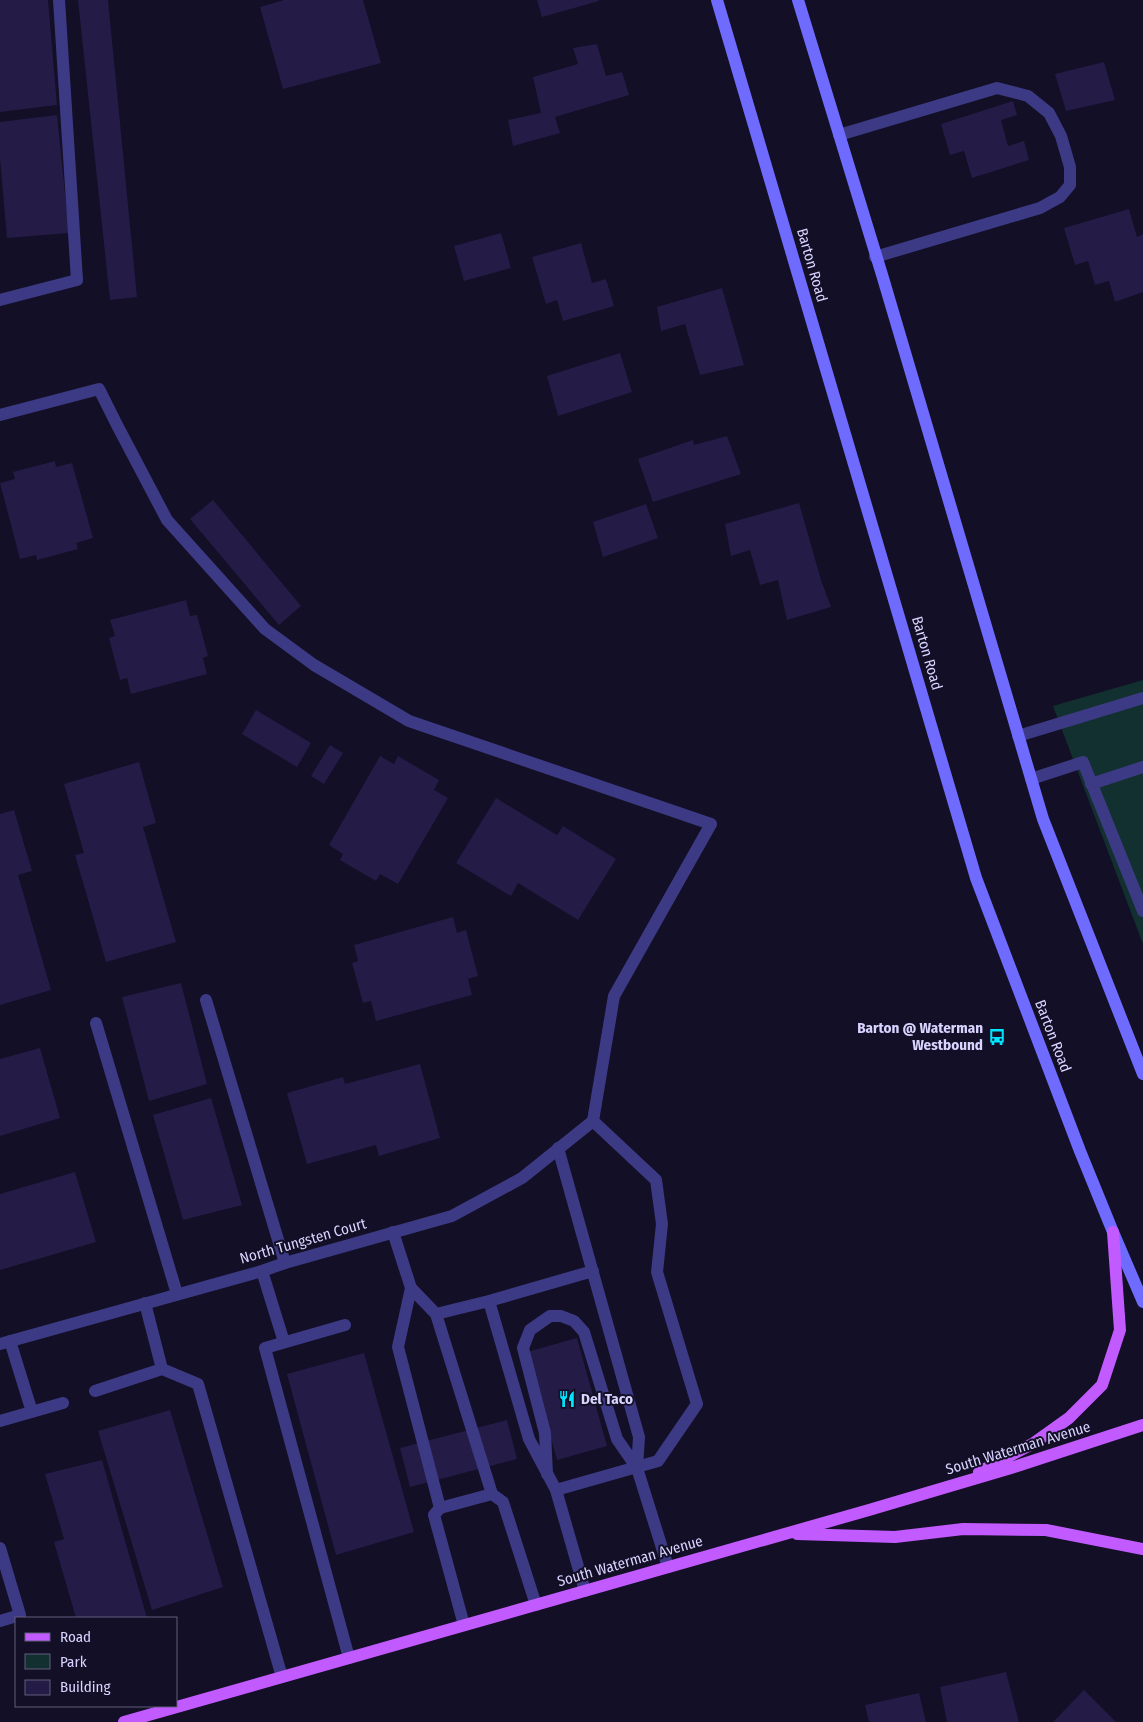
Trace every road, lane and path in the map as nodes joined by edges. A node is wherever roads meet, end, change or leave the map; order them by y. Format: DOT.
graph roads {
  1 [pos="59,0"];
  2 [pos="717,0"];
  3 [pos="798,0"];
  4 [pos="839,135"];
  5 [pos="876,257"];
  6 [pos="0,300"];
  7 [pos="0,415"];
  8 [pos="1143,698"];
  9 [pos="1018,736"];
  10 [pos="1143,767"];
  11 [pos="1031,779"];
  12 [pos="1091,784"];
  13 [pos="1143,911"];
  14 [pos="206,1000"];
  15 [pos="96,1023"];
  16 [pos="1143,1074"];
  17 [pos="593,1121"];
  18 [pos="558,1148"];
  19 [pos="393,1232"];
  20 [pos="1113,1232"];
  21 [pos="285,1263"];
  22 [pos="593,1270"];
  23 [pos="262,1271"];
  24 [pos="411,1288"];
  25 [pos="177,1294"];
  26 [pos="489,1301"];
  27 [pos="1143,1302"];
  28 [pos="145,1303"];
  29 [pos="436,1314"];
  30 [pos="345,1325"];
  31 [pos="284,1342"];
  32 [pos="5,1343"];
  33 [pos="162,1369"];
  34 [pos="95,1391"];
  35 [pos="63,1403"];
  36 [pos="32,1412"];
  37 [pos="0,1421"];
  38 [pos="1143,1425"];
  39 [pos="637,1468"];
  40 [pos="547,1474"];
  41 [pos="954,1485"];
  42 [pos="556,1490"];
  43 [pos="492,1494"];
  44 [pos="440,1508"];
  45 [pos="785,1534"];
  46 [pos="0,1548"];
  47 [pos="1143,1549"];
  48 [pos="668,1568"];
  49 [pos="585,1591"];
  50 [pos="536,1605"];
  51 [pos="0,1621"];
  52 [pos="464,1625"];
  53 [pos="349,1658"];
  54 [pos="282,1677"];
  55 [pos="177,1707"];
  56 [pos="178,1707"];
  57 [pos="124,1722"];
  1 -- 6 [label="street"];
  2 -- 20 [label="main road, Barton Road"];
  3 -- 4 [label="main road"];
  4 -- 5 [label="main road"];
  4 -- 5 [label="street"];
  5 -- 9 [label="main road"];
  7 -- 17 [label="street"];
  8 -- 9 [label="street"];
  9 -- 11 [label="main road"];
  10 -- 12 [label="street"];
  11 -- 12 [label="street"];
  11 -- 16 [label="main road"];
  12 -- 13 [label="street"];
  14 -- 21 [label="street"];
  15 -- 25 [label="street"];
  17 -- 18 [label="street, North Tungsten Court"];
  17 -- 39 [label="street"];
  18 -- 19 [label="street, North Tungsten Court"];
  18 -- 22 [label="street"];
  19 -- 21 [label="street, North Tungsten Court"];
  19 -- 24 [label="street"];
  20 -- 27 [label="main road, Barton Road"];
  20 -- 41 [label="main road"];
  21 -- 23 [label="street, North Tungsten Court"];
  22 -- 26 [label="street"];
  22 -- 39 [label="street"];
  23 -- 25 [label="street, North Tungsten Court"];
  23 -- 31 [label="street"];
  24 -- 29 [label="street"];
  24 -- 44 [label="street"];
  25 -- 28 [label="street, North Tungsten Court"];
  26 -- 29 [label="street"];
  26 -- 40 [label="street"];
  28 -- 32 [label="street, North Tungsten Court"];
  28 -- 33 [label="street"];
  29 -- 43 [label="street"];
  30 -- 31 [label="street"];
  31 -- 53 [label="street"];
  32 -- 36 [label="street"];
  33 -- 34 [label="street"];
  33 -- 54 [label="street"];
  35 -- 36 [label="street"];
  36 -- 37 [label="street"];
  38 -- 41 [label="main road, South Waterman Avenue"];
  39 -- 40 [label="street"];
  39 -- 42 [label="street"];
  39 -- 48 [label="street"];
  40 -- 42 [label="street"];
  41 -- 45 [label="main road, South Waterman Avenue"];
  42 -- 49 [label="street"];
  43 -- 44 [label="street"];
  43 -- 50 [label="street"];
  44 -- 52 [label="street"];
  45 -- 47 [label="main road"];
  45 -- 48 [label="main road, South Waterman Avenue"];
  46 -- 51 [label="street"];
  48 -- 49 [label="main road, South Waterman Avenue"];
  49 -- 50 [label="main road, South Waterman Avenue"];
  50 -- 52 [label="main road, South Waterman Avenue"];
  52 -- 53 [label="main road, South Waterman Avenue"];
  53 -- 54 [label="main road, South Waterman Avenue"];
  54 -- 56 [label="main road, South Waterman Avenue"];
  55 -- 57 [label="main road, South Waterman Avenue"];
}
